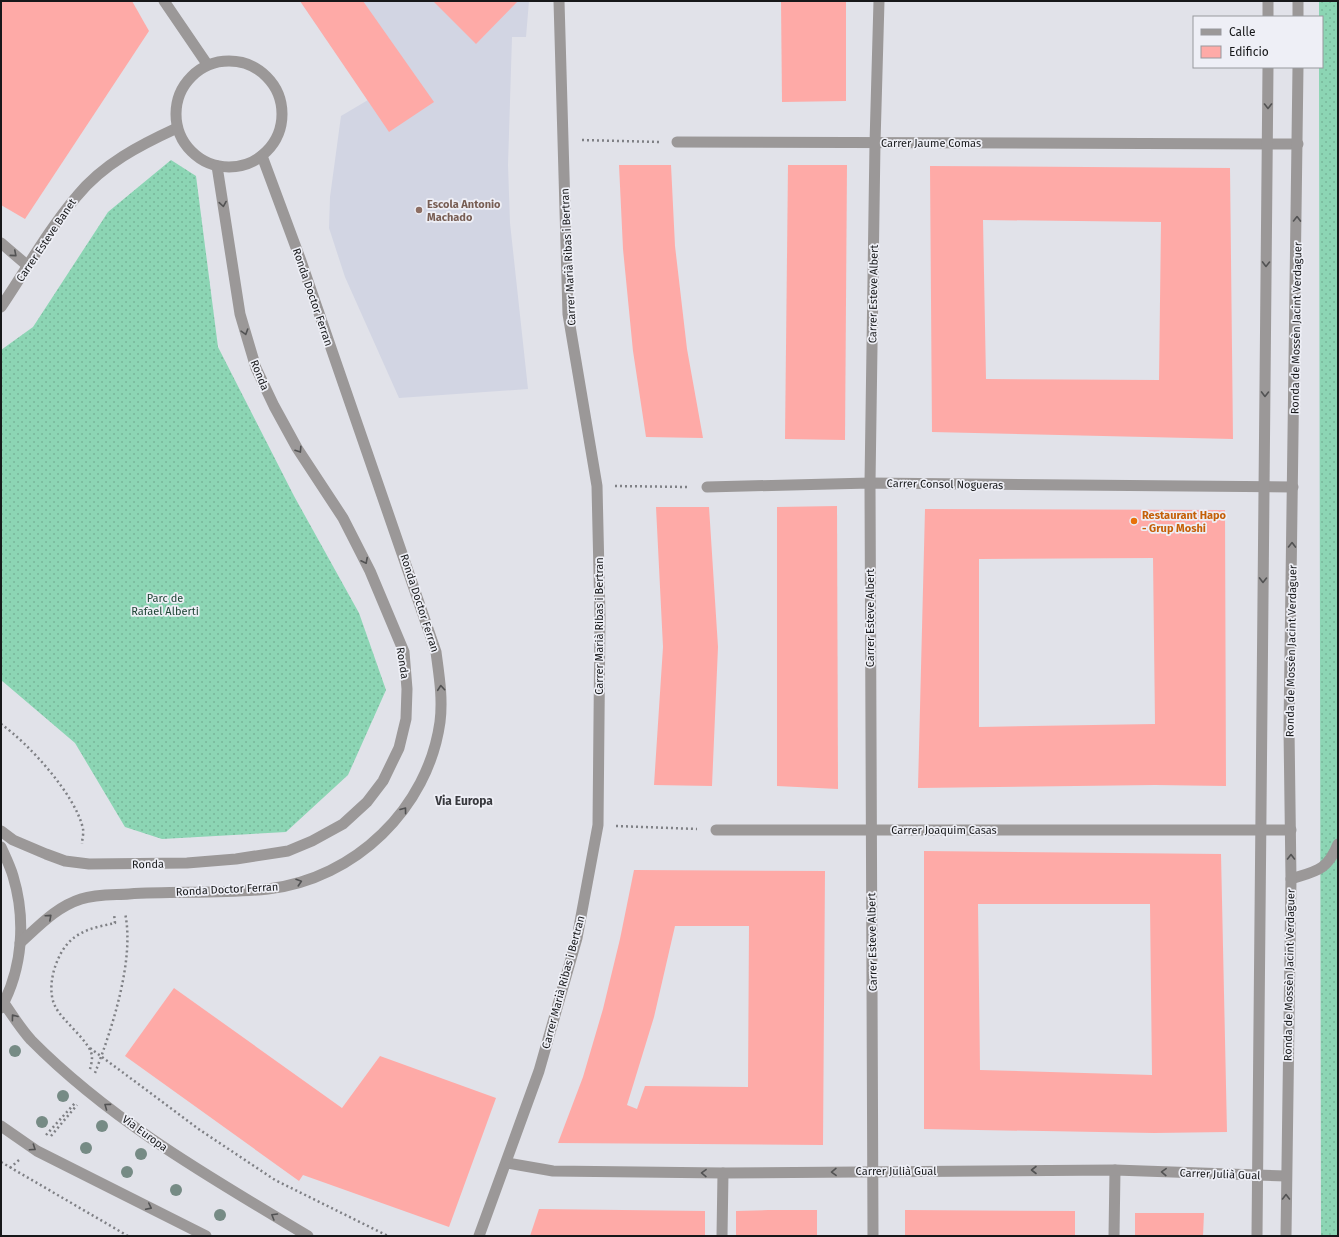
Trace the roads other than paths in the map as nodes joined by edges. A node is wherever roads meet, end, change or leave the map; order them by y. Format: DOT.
graph roads {
  1 [pos="164,1"];
  2 [pos="559,1"];
  3 [pos="879,1"];
  4 [pos="1268,1"];
  5 [pos="1298,1"];
  6 [pos="1268,16"];
  7 [pos="1298,16"];
  8 [pos="207,64"];
  9 [pos="1268,68"];
  10 [pos="1298,68"];
  11 [pos="177,128"];
  12 [pos="678,142"];
  13 [pos="875,142"];
  14 [pos="1298,144"];
  15 [pos="1268,145"];
  16 [pos="262,156"];
  17 [pos="217,166"];
  18 [pos="1,243"];
  19 [pos="28,266"];
  20 [pos="1,307"];
  21 [pos="870,483"];
  22 [pos="707,487"];
  23 [pos="1264,487"];
  24 [pos="1293,487"];
  25 [pos="716,830"];
  26 [pos="870,830"];
  27 [pos="1260,830"];
  28 [pos="1291,830"];
  29 [pos="1,831"];
  30 [pos="1338,844"];
  31 [pos="1,847"];
  32 [pos="1291,879"];
  33 [pos="20,943"];
  34 [pos="2,1006"];
  35 [pos="1,1126"];
  36 [pos="507,1163"];
  37 [pos="1114,1170"];
  38 [pos="874,1171"];
  39 [pos="723,1173"];
  40 [pos="1257,1175"];
  41 [pos="1286,1176"];
  42 [pos="206,1236"];
  43 [pos="308,1236"];
  44 [pos="478,1236"];
  45 [pos="722,1236"];
  46 [pos="873,1236"];
  47 [pos="1114,1236"];
  48 [pos="1257,1236"];
  49 [pos="1286,1236"];
  1 -- 8 [label="street"];
  2 -- 36 [label="street, Carrer Marià Ribas i Bertran"];
  3 -- 13 [label="street, Carrer Esteve Albert"];
  4 -- 6 [label="street"];
  5 -- 7 [label="street"];
  8 -- 11 [label="street"];
  8 -- 16 [label="street"];
  9 -- 15 [label="street, one-way"];
  10 -- 14 [label="street, Ronda de Mossèn Jacint Verdaguer"];
  11 -- 17 [label="street"];
  11 -- 19 [label="street, Carrer Esteve Banet"];
  12 -- 13 [label="street, Carrer Jaume Comas"];
  13 -- 15 [label="street, Carrer Jaume Comas"];
  13 -- 21 [label="street, Carrer Esteve Albert"];
  14 -- 15 [label="street, Carrer Jaume Comas"];
  24 -- 14 [label="street, Ronda de Mossèn Jacint Verdaguer, one-way"];
  15 -- 23 [label="street, one-way"];
  16 -- 17 [label="street"];
  33 -- 16 [label="street, Ronda Doctor Ferran, one-way"];
  17 -- 29 [label="street, Ronda, one-way"];
  18 -- 19 [label="street, one-way"];
  19 -- 20 [label="street, Carrer Esteve Banet"];
  21 -- 22 [label="street, Carrer Consol Nogueras"];
  21 -- 23 [label="street, Carrer Consol Nogueras"];
  21 -- 26 [label="street, Carrer Esteve Albert"];
  23 -- 24 [label="street, Carrer Consol Nogueras"];
  23 -- 27 [label="street, one-way"];
  28 -- 24 [label="street, Ronda de Mossèn Jacint Verdaguer, one-way"];
  25 -- 26 [label="street, Carrer Joaquim Casas"];
  26 -- 27 [label="street, Carrer Joaquim Casas"];
  26 -- 38 [label="street, Carrer Esteve Albert"];
  27 -- 28 [label="street, Carrer Joaquim Casas"];
  27 -- 40 [label="street"];
  32 -- 28 [label="street, Ronda de Mossèn Jacint Verdaguer, one-way"];
  30 -- 32 [label="street"];
  31 -- 33 [label="street"];
  32 -- 41 [label="street, Ronda de Mossèn Jacint Verdaguer"];
  33 -- 34 [label="street"];
  43 -- 34 [label="street, Via Europa, one-way"];
  35 -- 42 [label="street, one-way"];
  39 -- 36 [label="street, Carrer Julià Gual, one-way"];
  36 -- 44 [label="street, Carrer Marià Ribas i Bertran"];
  37 -- 38 [label="street, Carrer Julià Gual, one-way"];
  40 -- 37 [label="street, Carrer Julià Gual, one-way"];
  37 -- 47 [label="street"];
  38 -- 39 [label="street, Carrer Julià Gual, one-way"];
  38 -- 46 [label="street, Carrer Esteve Albert"];
  39 -- 45 [label="street"];
  40 -- 41 [label="street, Carrer Julià Gual"];
  40 -- 48 [label="street"];
  49 -- 41 [label="street, Ronda de Mossèn Jacint Verdaguer, one-way"];
}
